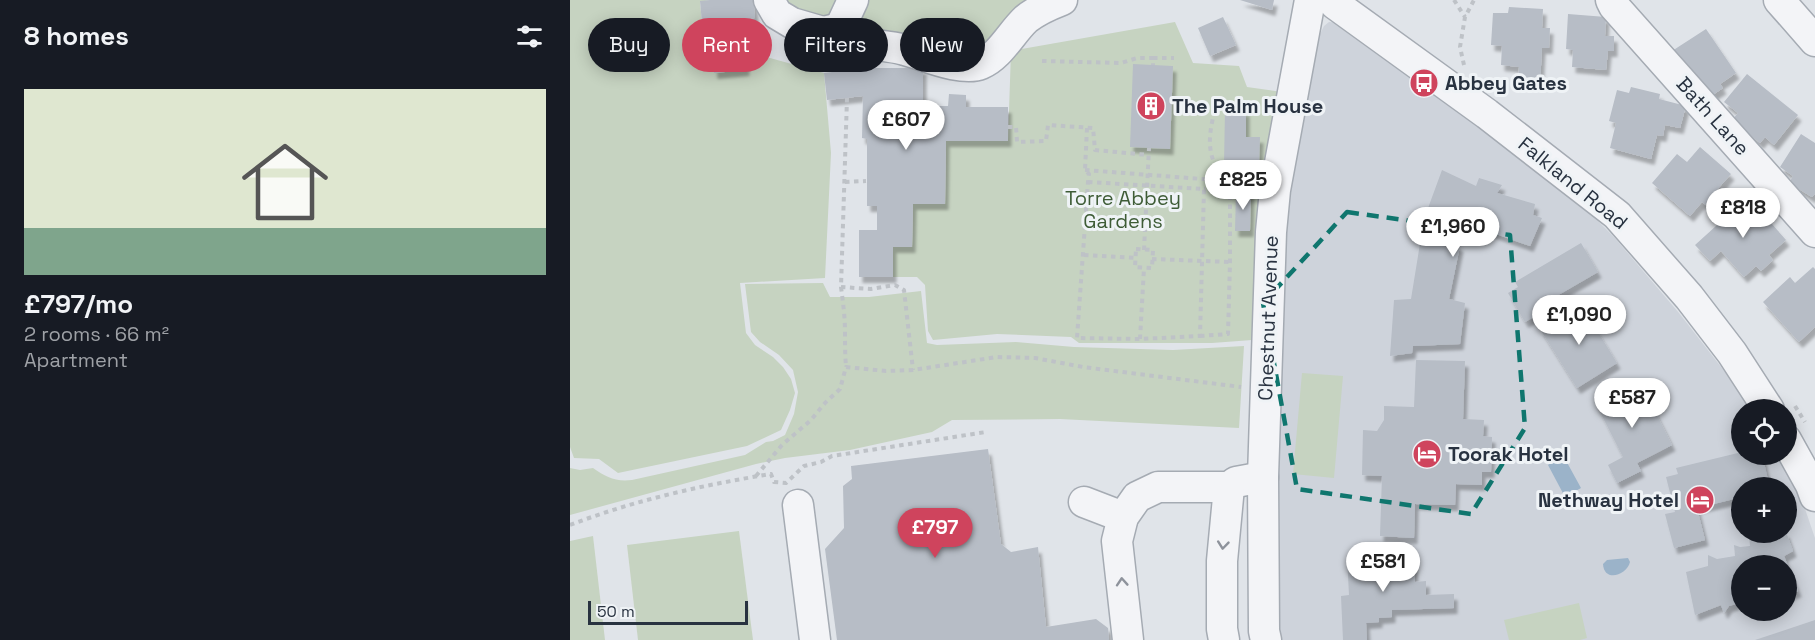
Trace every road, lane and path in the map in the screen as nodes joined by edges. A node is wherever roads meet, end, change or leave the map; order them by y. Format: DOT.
graph roads {
  1 [pos="769,0"];
  2 [pos="853,0"];
  3 [pos="1062,0"];
  4 [pos="1310,0"];
  5 [pos="1333,0"];
  6 [pos="1454,0"];
  7 [pos="1474,0"];
  8 [pos="1611,0"];
  9 [pos="1779,0"];
  10 [pos="1465,17"];
  11 [pos="784,18"];
  12 [pos="845,18"];
  13 [pos="1815,41"];
  14 [pos="888,47"];
  15 [pos="1153,58"];
  16 [pos="1174,58"];
  17 [pos="1042,61"];
  18 [pos="1153,65"];
  19 [pos="1464,67"];
  20 [pos="848,98"];
  21 [pos="1217,102"];
  22 [pos="1008,127"];
  23 [pos="1087,128"];
  24 [pos="1149,148"];
  25 [pos="1148,155"];
  26 [pos="1085,170"];
  27 [pos="1148,174"];
  28 [pos="867,181"];
  29 [pos="1228,181"];
  30 [pos="1088,182"];
  31 [pos="845,183"];
  32 [pos="1147,186"];
  33 [pos="1204,189"];
  34 [pos="1230,189"];
  35 [pos="1815,232"];
  36 [pos="1144,250"];
  37 [pos="1084,255"];
  38 [pos="1136,258"];
  39 [pos="1152,259"];
  40 [pos="1203,261"];
  41 [pos="1230,262"];
  42 [pos="1144,268"];
  43 [pos="841,287"];
  44 [pos="1200,336"];
  45 [pos="1140,339"];
  46 [pos="846,367"];
  47 [pos="913,370"];
  48 [pos="1266,389"];
  49 [pos="1762,399"];
  50 [pos="986,432"];
  51 [pos="1797,459"];
  52 [pos="756,476"];
  53 [pos="1263,477"];
  54 [pos="1229,487"];
  55 [pos="1814,488"];
  56 [pos="1084,502"];
  57 [pos="798,505"];
  58 [pos="1123,517"];
  59 [pos="570,525"];
  60 [pos="1265,635"];
  61 [pos="815,640"];
  62 [pos="1128,640"];
  63 [pos="1224,640"];
  1 -- 11 [label="street"];
  2 -- 12 [label="street"];
  3 -- 14 [label="street"];
  4 -- 48 [label="street, Chestnut Avenue"];
  5 -- 49 [label="street, Falkland Road"];
  6 -- 10 [label="path"];
  7 -- 10 [label="path"];
  8 -- 35 [label="street, Bath Lane"];
  9 -- 13 [label="street"];
  10 -- 19 [label="path"];
  15 -- 16 [label="path"];
  15 -- 17 [label="path"];
  15 -- 18 [label="path"];
  20 -- 31 [label="path"];
  21 -- 29 [label="path"];
  22 -- 23 [label="path"];
  23 -- 25 [label="path"];
  23 -- 26 [label="path"];
  24 -- 25 [label="path"];
  25 -- 27 [label="path"];
  26 -- 27 [label="path"];
  26 -- 30 [label="path"];
  27 -- 29 [label="path"];
  27 -- 32 [label="path"];
  28 -- 31 [label="path"];
  29 -- 34 [label="path"];
  30 -- 32 [label="path"];
  30 -- 37 [label="path"];
  31 -- 43 [label="path"];
  32 -- 33 [label="path"];
  32 -- 36 [label="path"];
  33 -- 34 [label="path"];
  33 -- 40 [label="path"];
  34 -- 41 [label="path"];
  36 -- 38 [label="path"];
  36 -- 39 [label="path"];
  37 -- 38 [label="path"];
  37 -- 45 [label="path"];
  38 -- 42 [label="path"];
  39 -- 40 [label="path"];
  39 -- 42 [label="path"];
  40 -- 41 [label="path"];
  40 -- 44 [label="path"];
  41 -- 44 [label="path"];
  42 -- 45 [label="path"];
  43 -- 46 [label="path"];
  43 -- 47 [label="path"];
  44 -- 45 [label="path"];
  46 -- 47 [label="path"];
  46 -- 52 [label="path"];
  47 -- 48 [label="path"];
  48 -- 53 [label="street, Chestnut Avenue"];
  50 -- 52 [label="path"];
  51 -- 55 [label="street"];
  52 -- 59 [label="path"];
  53 -- 54 [label="street"];
  53 -- 60 [label="street, Chestnut Avenue"];
  53 -- 60 [label="street"];
  54 -- 58 [label="street"];
  54 -- 63 [label="street, one-way"];
  56 -- 58 [label="street"];
  57 -- 61 [label="street"];
  62 -- 58 [label="street, one-way"];
}
